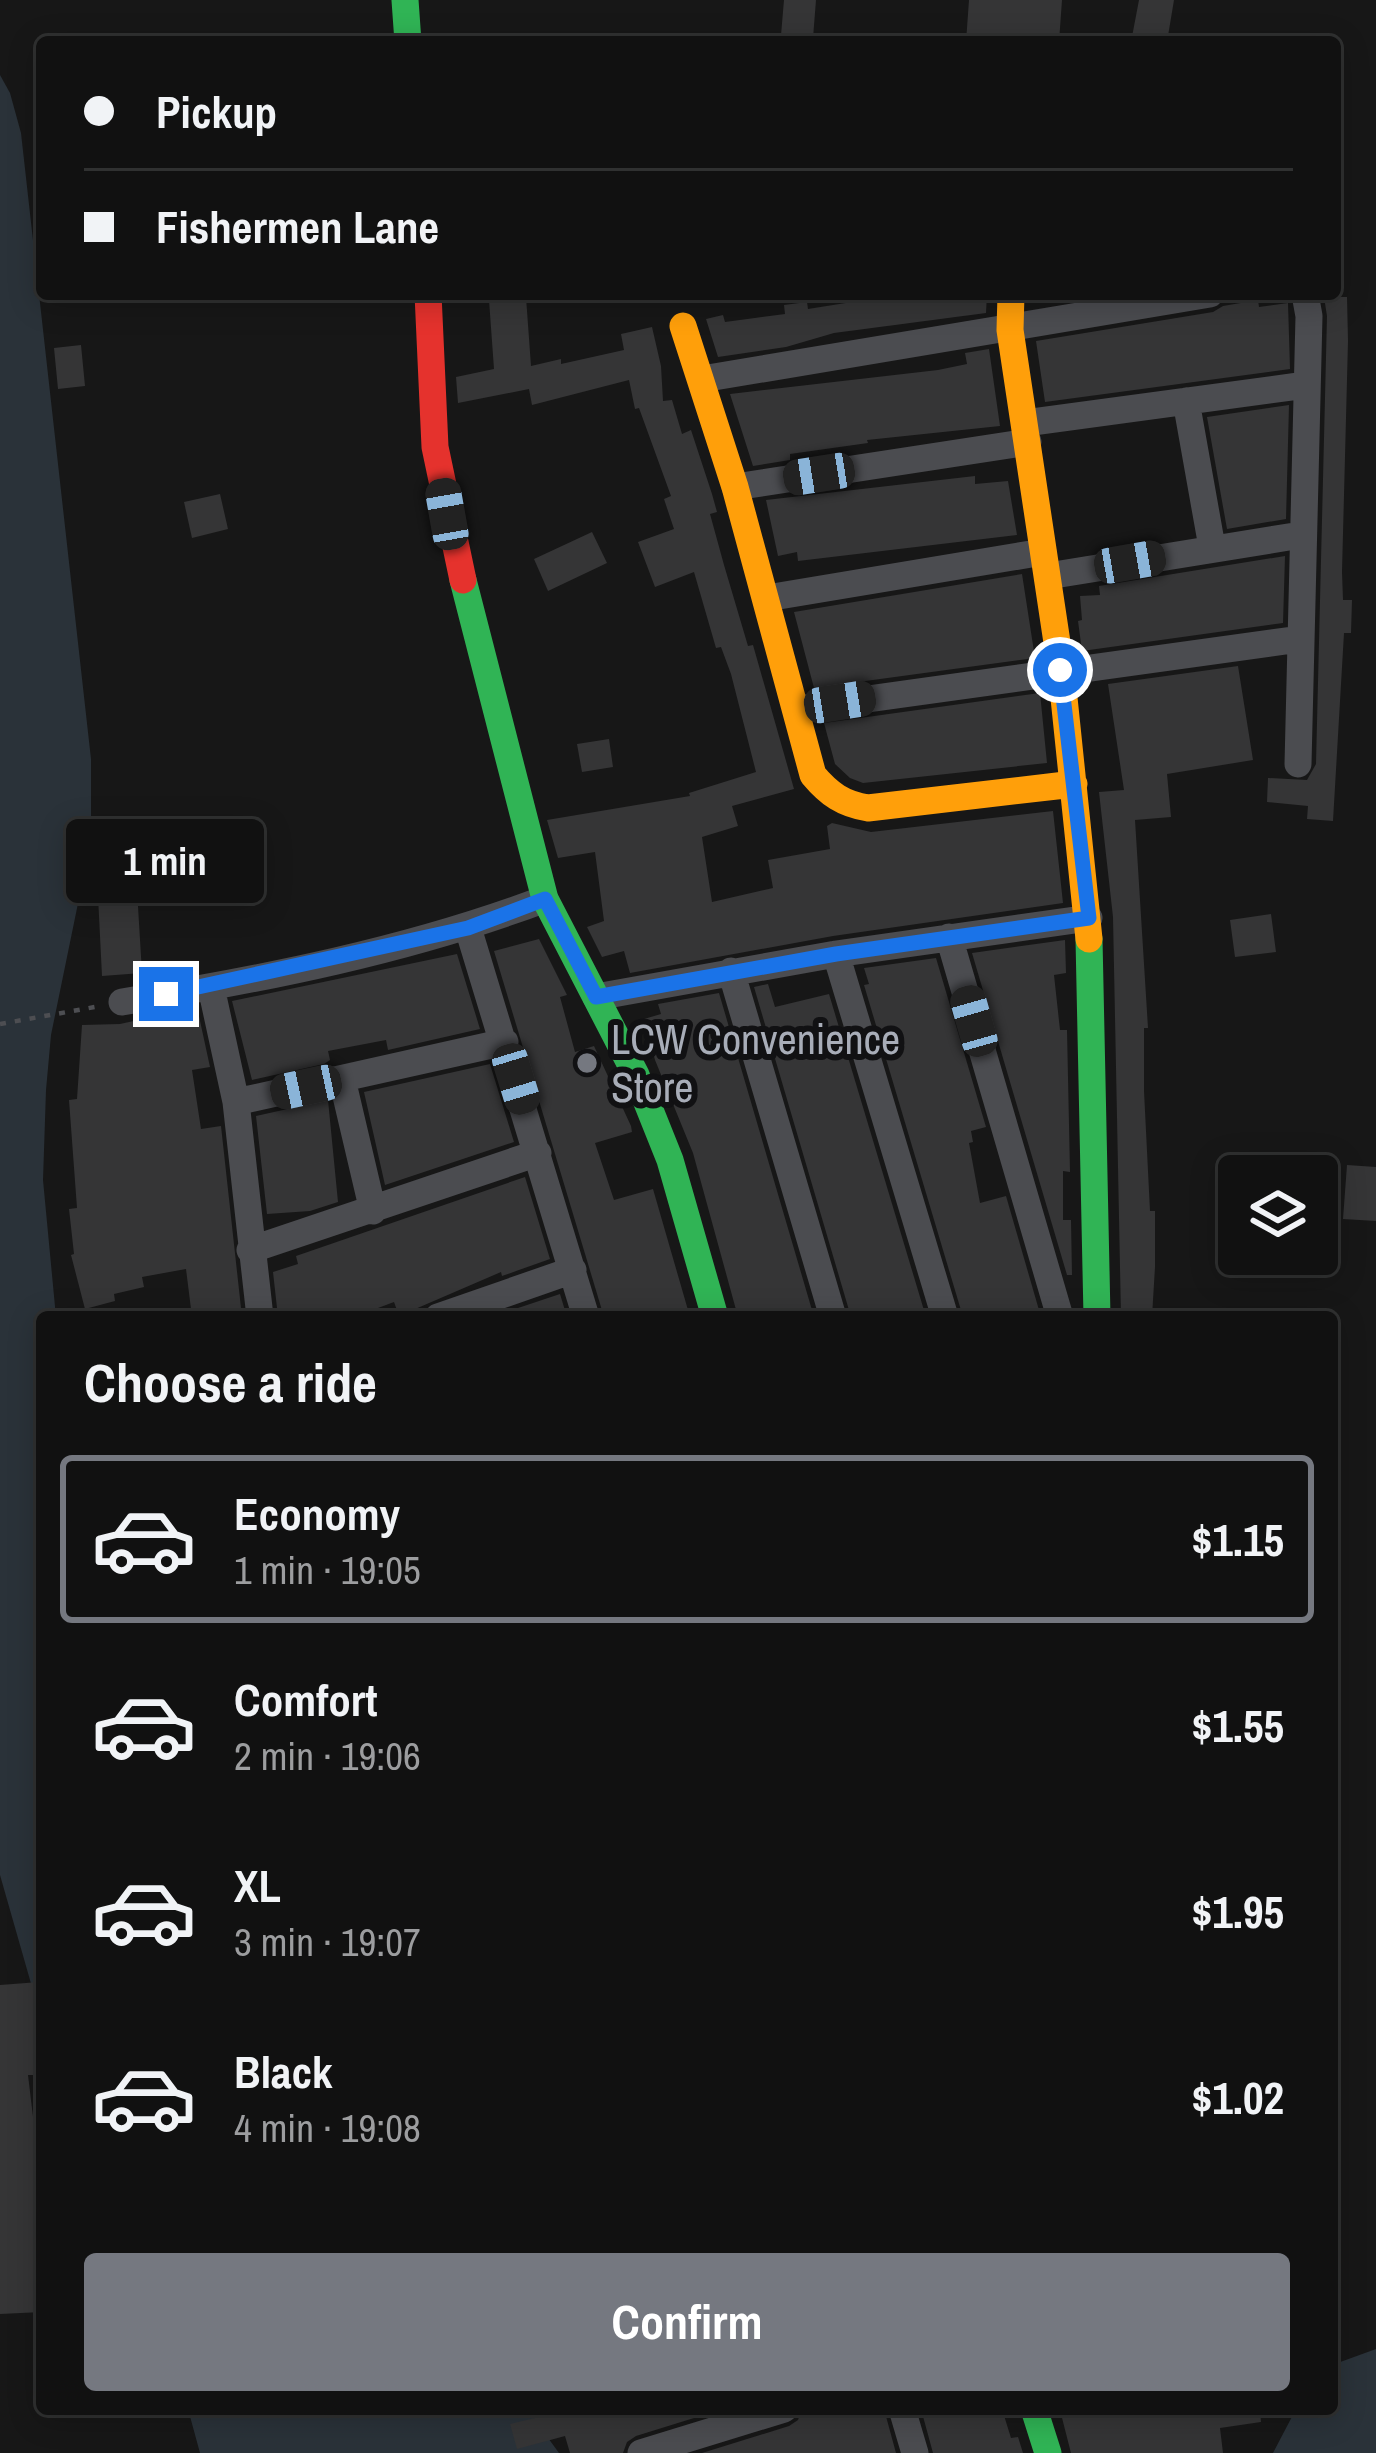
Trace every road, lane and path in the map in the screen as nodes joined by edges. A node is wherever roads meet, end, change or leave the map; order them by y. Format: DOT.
graph roads {
  1 [pos="405,0"];
  2 [pos="408,36"];
  3 [pos="428,300"];
  4 [pos="1010,300"];
  5 [pos="1177,300"];
  6 [pos="1306,300"];
  7 [pos="683,326"];
  8 [pos="1010,330"];
  9 [pos="702,379"];
  10 [pos="1306,385"];
  11 [pos="1186,401"];
  12 [pos="1026,433"];
  13 [pos="735,487"];
  14 [pos="1301,535"];
  15 [pos="1212,548"];
  16 [pos="1046,564"];
  17 [pos="767,598"];
  18 [pos="1300,639"];
  19 [pos="1060,670"];
  20 [pos="796,709"];
  21 [pos="1298,764"];
  22 [pos="1074,784"];
  23 [pos="545,899"];
  24 [pos="1089,918"];
  25 [pos="468,928"];
  26 [pos="949,937"];
  27 [pos="836,954"];
  28 [pos="731,971"];
  29 [pos="211,987"];
  30 [pos="596,997"];
  31 [pos="122,1002"];
  32 [pos="0,1024"];
  33 [pos="505,1042"];
  34 [pos="342,1079"];
  35 [pos="236,1102"];
  36 [pos="538,1153"];
  37 [pos="374,1211"];
  38 [pos="250,1250"];
  39 [pos="572,1270"];
  40 [pos="259,1311"];
  41 [pos="454,1311"];
  42 [pos="584,1311"];
  43 [pos="713,1311"];
  44 [pos="831,1311"];
  45 [pos="943,1311"];
  46 [pos="1058,1311"];
  47 [pos="1097,1311"];
  48 [pos="764,2415"];
  49 [pos="904,2415"];
  50 [pos="1036,2415"];
  51 [pos="641,2453"];
  52 [pos="915,2453"];
  53 [pos="1048,2453"];
  1 -- 2 [label="street"];
  3 -- 23 [label="street"];
  4 -- 8 [label="street"];
  5 -- 8 [label="street"];
  6 -- 10 [label="street"];
  7 -- 9 [label="street"];
  8 -- 9 [label="street"];
  8 -- 12 [label="street"];
  9 -- 13 [label="street"];
  10 -- 11 [label="street"];
  10 -- 14 [label="street"];
  11 -- 12 [label="street"];
  11 -- 15 [label="street"];
  12 -- 13 [label="street"];
  12 -- 16 [label="street"];
  13 -- 17 [label="street"];
  14 -- 15 [label="street"];
  14 -- 18 [label="street"];
  15 -- 16 [label="street"];
  16 -- 17 [label="street"];
  16 -- 19 [label="street"];
  17 -- 20 [label="street"];
  18 -- 19 [label="street"];
  18 -- 21 [label="street"];
  19 -- 20 [label="street"];
  19 -- 22 [label="street"];
  20 -- 22 [label="street"];
  22 -- 24 [label="street"];
  23 -- 25 [label="street"];
  23 -- 30 [label="street"];
  24 -- 26 [label="street"];
  24 -- 47 [label="street"];
  25 -- 29 [label="street"];
  25 -- 33 [label="street"];
  26 -- 27 [label="street"];
  26 -- 46 [label="street"];
  27 -- 28 [label="street"];
  27 -- 45 [label="street"];
  28 -- 30 [label="street"];
  28 -- 44 [label="street"];
  29 -- 31 [label="street"];
  29 -- 35 [label="street"];
  30 -- 43 [label="street"];
  31 -- 32 [label="path"];
  33 -- 34 [label="street"];
  33 -- 36 [label="street"];
  34 -- 35 [label="street"];
  34 -- 37 [label="street"];
  35 -- 38 [label="street"];
  36 -- 37 [label="street"];
  36 -- 39 [label="street"];
  37 -- 38 [label="street"];
  38 -- 40 [label="street"];
  39 -- 41 [label="street"];
  39 -- 42 [label="street"];
  48 -- 51 [label="street"];
  49 -- 52 [label="street"];
  50 -- 53 [label="street"];
}
